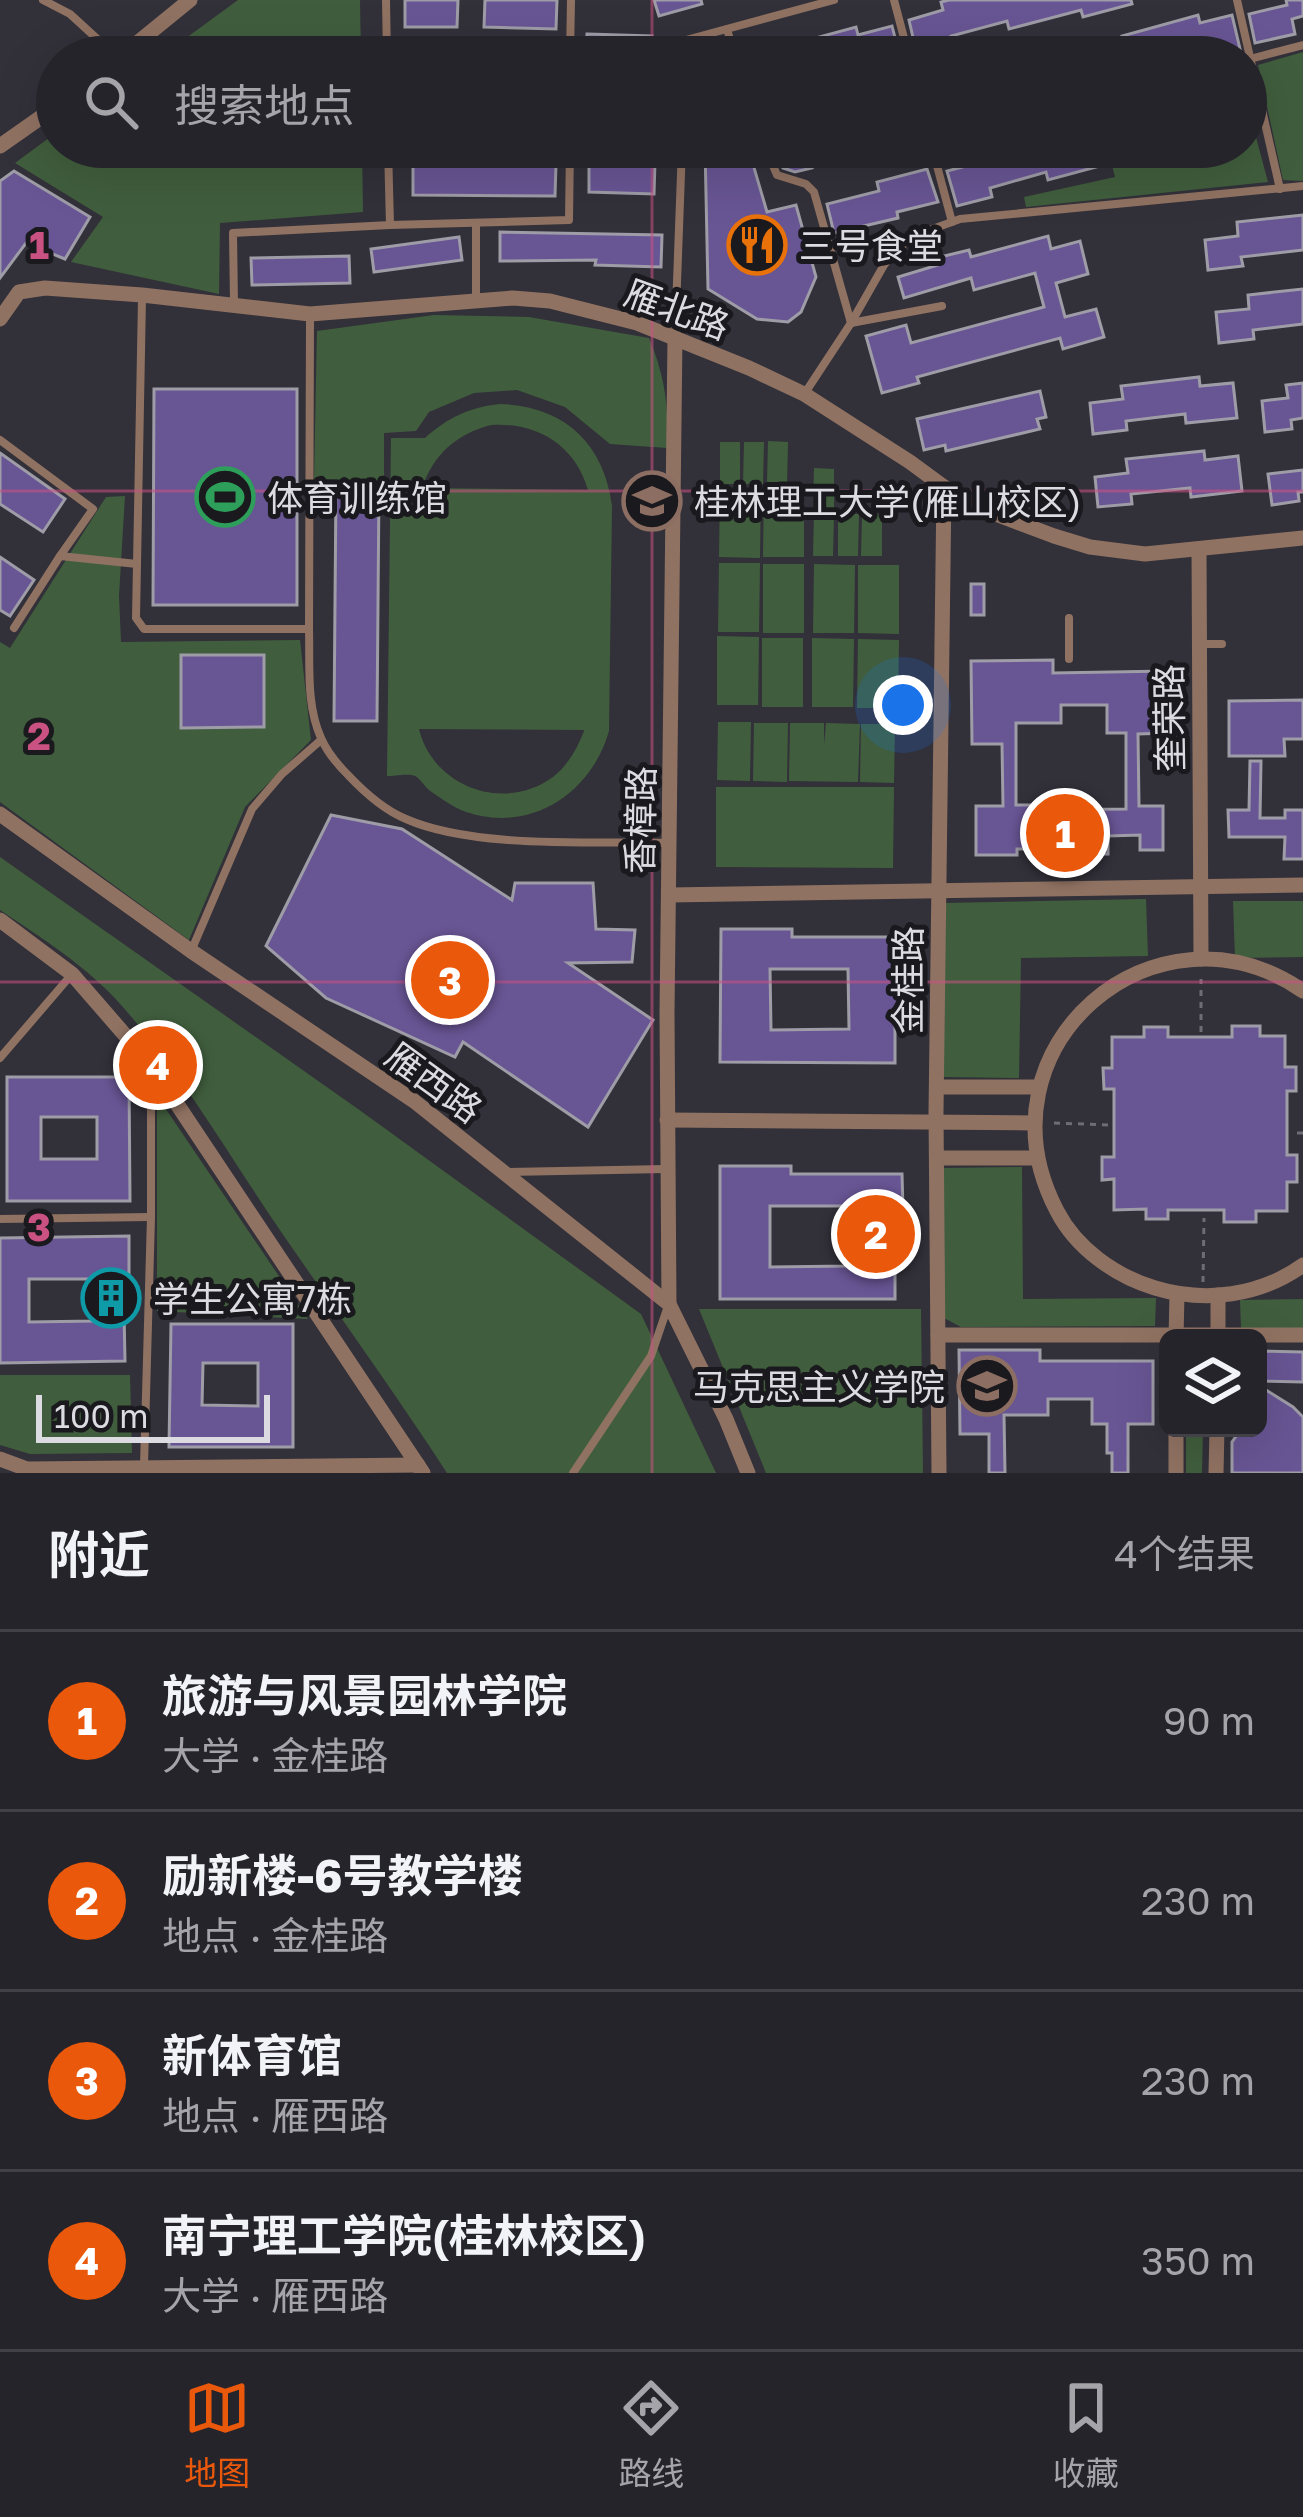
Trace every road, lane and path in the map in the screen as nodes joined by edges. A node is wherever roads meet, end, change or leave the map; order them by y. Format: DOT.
graph roads {
  1 [pos="43,0"];
  2 [pos="190,0"];
  3 [pos="386,0"];
  4 [pos="572,0"];
  5 [pos="832,0"];
  6 [pos="894,0"];
  7 [pos="1237,0"];
  8 [pos="727,28"];
  9 [pos="95,36"];
  10 [pos="145,36"];
  11 [pos="387,36"];
  12 [pos="571,36"];
  13 [pos="700,36"];
  14 [pos="729,36"];
  15 [pos="903,36"];
  16 [pos="1245,36"];
  17 [pos="1303,45"];
  18 [pos="1267,55"];
  19 [pos="36,121"];
  20 [pos="1267,133"];
  21 [pos="0,146"];
  22 [pos="389,168"];
  23 [pos="570,168"];
  24 [pos="681,168"];
  25 [pos="775,168"];
  26 [pos="938,168"];
  27 [pos="1303,186"];
  28 [pos="1280,189"];
  29 [pos="952,222"];
  30 [pos="476,223"];
  31 [pos="390,225"];
  32 [pos="142,295"];
  33 [pos="476,300"];
  34 [pos="234,305"];
  35 [pos="942,306"];
  36 [pos="310,314"];
  37 [pos="0,319"];
  38 [pos="851,323"];
  39 [pos="675,337"];
  40 [pos="804,394"];
  41 [pos="0,440"];
  42 [pos="944,487"];
  43 [pos="1303,538"];
  44 [pos="1199,549"];
  45 [pos="60,556"];
  46 [pos="136,564"];
  47 [pos="1069,618"];
  48 [pos="14,628"];
  49 [pos="309,629"];
  50 [pos="1198,644"];
  51 [pos="1222,644"];
  52 [pos="1069,659"];
  53 [pos="322,740"];
  54 [pos="0,814"];
  55 [pos="670,843"];
  56 [pos="1303,885"];
  57 [pos="1202,886"];
  58 [pos="938,892"];
  59 [pos="669,895"];
  60 [pos="0,920"];
  61 [pos="191,951"];
  62 [pos="1202,959"];
  63 [pos="72,974"];
  64 [pos="1301,986"];
  65 [pos="1201,1032"];
  66 [pos="0,1058"];
  67 [pos="151,1065"];
  68 [pos="937,1087"];
  69 [pos="1038,1088"];
  70 [pos="667,1120"];
  71 [pos="937,1120"];
  72 [pos="1034,1123"];
  73 [pos="1111,1125"];
  74 [pos="937,1158"];
  75 [pos="1036,1158"];
  76 [pos="667,1169"];
  77 [pos="503,1172"];
  78 [pos="151,1217"];
  79 [pos="1204,1218"];
  80 [pos="0,1219"];
  81 [pos="1303,1265"];
  82 [pos="1177,1294"];
  83 [pos="1211,1295"];
  84 [pos="669,1304"];
  85 [pos="1176,1329"];
  86 [pos="1217,1329"];
  87 [pos="1303,1334"];
  88 [pos="938,1335"];
  89 [pos="1267,1335"];
  90 [pos="1159,1336"];
  91 [pos="1176,1437"];
  92 [pos="1217,1437"];
  93 [pos="0,1460"];
  94 [pos="420,1469"];
  95 [pos="144,1471"];
  96 [pos="572,1473"];
  97 [pos="748,1473"];
  98 [pos="939,1473"];
  99 [pos="1176,1473"];
  100 [pos="1216,1473"];
  1 -- 9 [label="lane"];
  2 -- 10 [label="street"];
  3 -- 11 [label="lane"];
  4 -- 12 [label="lane"];
  5 -- 8 [label="lane"];
  6 -- 15 [label="lane"];
  7 -- 16 [label="lane"];
  8 -- 13 [label="lane"];
  8 -- 14 [label="lane"];
  17 -- 18 [label="lane"];
  19 -- 21 [label="street"];
  20 -- 28 [label="lane"];
  22 -- 31 [label="lane"];
  23 -- 30 [label="lane"];
  24 -- 39 [label="lane"];
  25 -- 38 [label="lane"];
  26 -- 29 [label="lane"];
  27 -- 28 [label="lane"];
  28 -- 29 [label="lane"];
  29 -- 38 [label="lane"];
  30 -- 31 [label="lane"];
  30 -- 33 [label="lane"];
  31 -- 34 [label="lane"];
  32 -- 34 [label="street, 雁北路"];
  32 -- 37 [label="street, 雁北路"];
  32 -- 46 [label="lane"];
  33 -- 36 [label="street, 雁北路"];
  33 -- 39 [label="street, 雁北路"];
  34 -- 36 [label="street, 雁北路"];
  35 -- 38 [label="lane"];
  36 -- 49 [label="lane"];
  38 -- 40 [label="lane"];
  39 -- 40 [label="street, 雁北路"];
  39 -- 55 [label="street, 香樟路"];
  40 -- 42 [label="street, 雁北路"];
  41 -- 45 [label="lane"];
  42 -- 44 [label="street, 雁北路"];
  42 -- 58 [label="street, 金桂路"];
  43 -- 44 [label="street, 雁北路"];
  44 -- 50 [label="street, 奎荣路"];
  45 -- 46 [label="lane"];
  45 -- 48 [label="lane"];
  46 -- 49 [label="lane"];
  47 -- 52 [label="lane"];
  49 -- 53 [label="lane"];
  50 -- 51 [label="lane"];
  50 -- 57 [label="street, 奎荣路"];
  53 -- 55 [label="lane"];
  53 -- 61 [label="lane"];
  54 -- 61 [label="street, 雁西路"];
  55 -- 59 [label="street, 香樟路"];
  56 -- 57 [label="street"];
  57 -- 58 [label="street"];
  57 -- 62 [label="street, 奎荣路"];
  58 -- 59 [label="street"];
  58 -- 68 [label="street, 金桂路"];
  59 -- 70 [label="street, 香樟路"];
  60 -- 63 [label="street"];
  61 -- 77 [label="street, 雁西路"];
  62 -- 64 [label="street"];
  62 -- 65 [label="path"];
  62 -- 69 [label="street"];
  63 -- 66 [label="lane"];
  63 -- 67 [label="street"];
  67 -- 78 [label="lane"];
  67 -- 94 [label="street"];
  68 -- 69 [label="street"];
  68 -- 71 [label="street, 金桂路"];
  69 -- 72 [label="street"];
  70 -- 71 [label="street"];
  70 -- 76 [label="street, 香樟路"];
  71 -- 72 [label="street"];
  71 -- 74 [label="street, 金桂路"];
  72 -- 73 [label="path"];
  72 -- 75 [label="street"];
  74 -- 75 [label="street"];
  74 -- 88 [label="street, 金桂路"];
  75 -- 82 [label="street"];
  76 -- 77 [label="lane"];
  76 -- 84 [label="street, 香樟路"];
  77 -- 84 [label="street, 雁西路"];
  78 -- 80 [label="lane"];
  78 -- 95 [label="lane"];
  79 -- 83 [label="path"];
  81 -- 83 [label="street"];
  82 -- 83 [label="street"];
  82 -- 85 [label="street"];
  83 -- 86 [label="street"];
  84 -- 96 [label="lane"];
  84 -- 97 [label="street, 雁西路"];
  87 -- 89 [label="street"];
  88 -- 90 [label="street"];
  88 -- 98 [label="street, 金桂路"];
  91 -- 99 [label="street"];
  92 -- 100 [label="street"];
  93 -- 95 [label="street"];
  94 -- 95 [label="street"];
}
